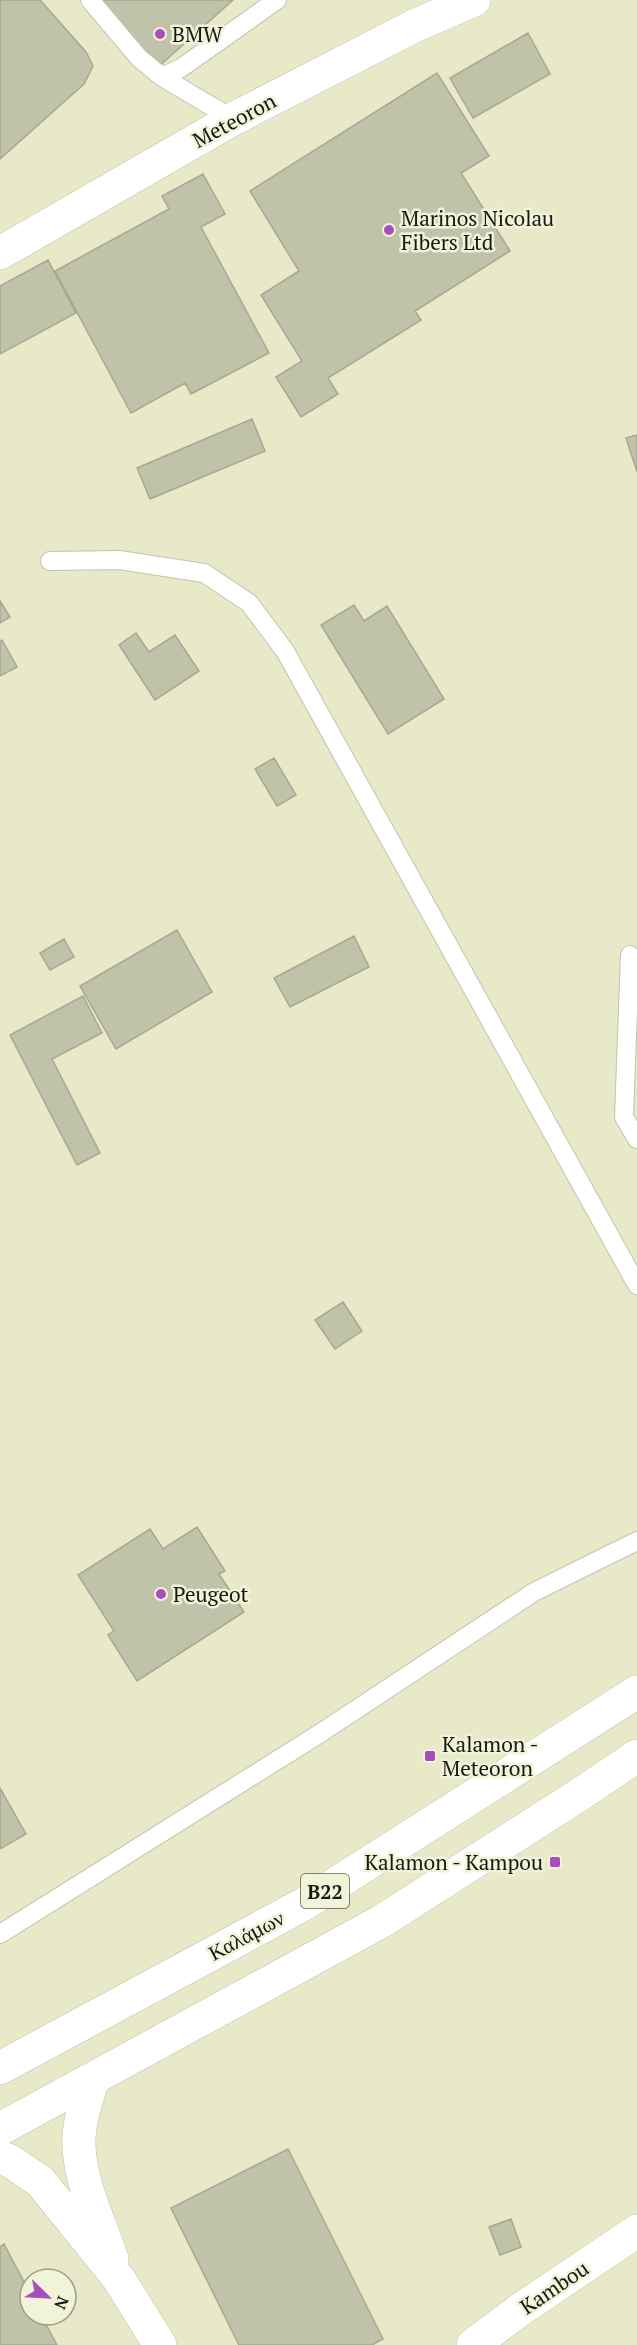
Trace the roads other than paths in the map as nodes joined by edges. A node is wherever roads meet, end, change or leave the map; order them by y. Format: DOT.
graph roads {
  1 [pos="90,0"];
  2 [pos="277,0"];
  3 [pos="470,0"];
  4 [pos="162,77"];
  5 [pos="233,119"];
  6 [pos="0,253"];
  7 [pos="50,561"];
  8 [pos="630,956"];
  9 [pos="637,1139"];
  10 [pos="637,1285"];
  11 [pos="637,1540"];
  12 [pos="637,1692"];
  13 [pos="637,1756"];
  14 [pos="0,1934"];
  15 [pos="0,2068"];
  16 [pos="93,2079"];
  17 [pos="0,2129"];
  18 [pos="0,2157"];
  19 [pos="637,2231"];
  20 [pos="119,2279"];
  21 [pos="160,2345"];
  22 [pos="473,2345"];
  1 -- 4 [label="lane"];
  2 -- 4 [label="lane"];
  3 -- 5 [label="main road, Meteoron"];
  4 -- 5 [label="lane"];
  5 -- 6 [label="main road, Meteoron"];
  7 -- 10 [label="lane"];
  8 -- 9 [label="lane"];
  11 -- 14 [label="lane"];
  12 -- 15 [label="main road, Καλάμων / B22"];
  13 -- 16 [label="main road, B22"];
  16 -- 17 [label="main road, B22"];
  16 -- 20 [label="main road"];
  18 -- 20 [label="main road"];
  19 -- 22 [label="main road, Kambou"];
  20 -- 21 [label="main road"];
}
